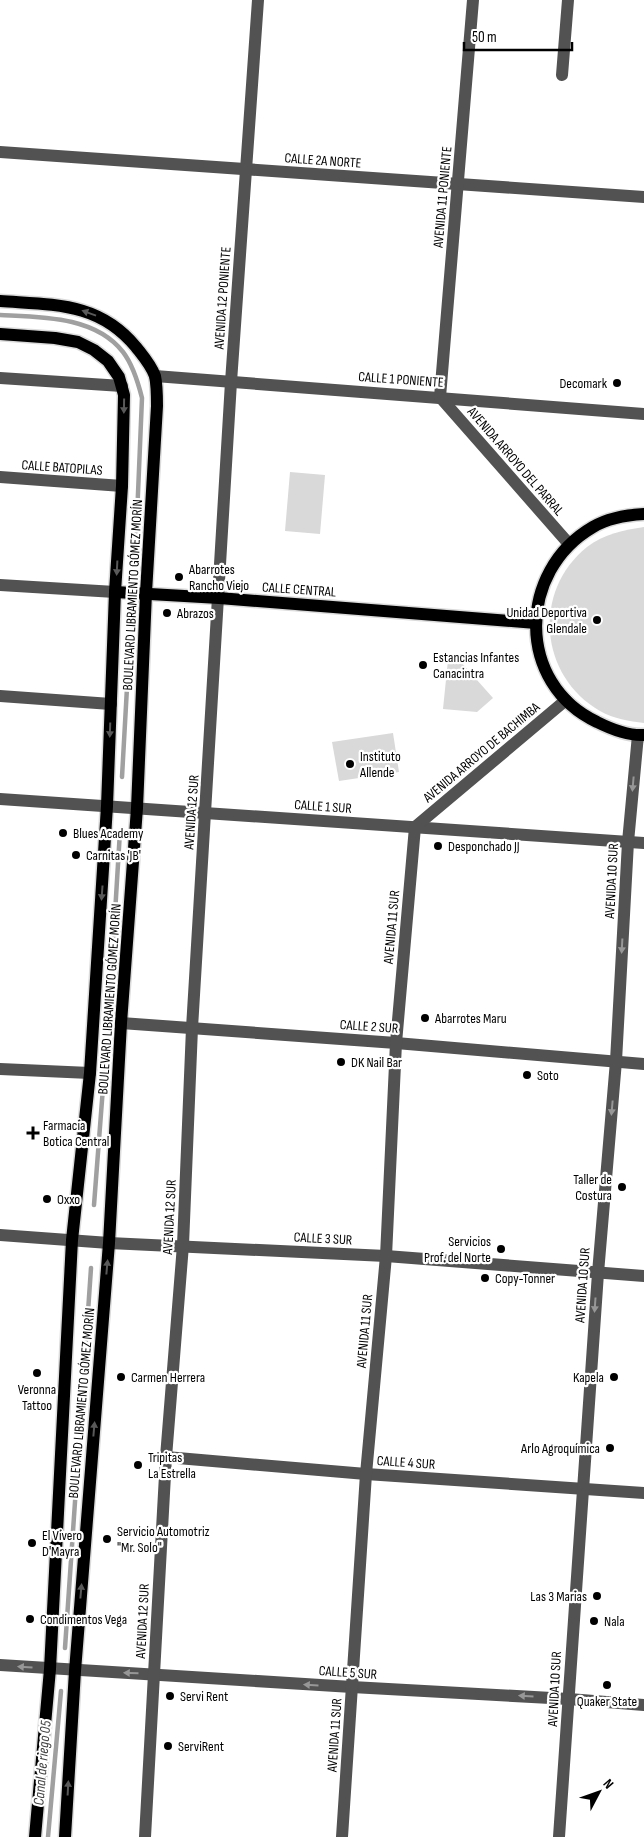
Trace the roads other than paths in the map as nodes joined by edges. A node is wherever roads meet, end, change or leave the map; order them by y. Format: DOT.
graph roads {
  1 [pos="258,0"];
  2 [pos="473,0"];
  3 [pos="568,0"];
  4 [pos="562,75"];
  5 [pos="0,152"];
  6 [pos="247,170"];
  7 [pos="459,184"];
  8 [pos="644,197"];
  9 [pos="0,301"];
  10 [pos="0,334"];
  11 [pos="155,376"];
  12 [pos="0,378"];
  13 [pos="231,382"];
  14 [pos="122,386"];
  15 [pos="440,397"];
  16 [pos="644,414"];
  17 [pos="0,477"];
  18 [pos="122,486"];
  19 [pos="644,514"];
  20 [pos="570,544"];
  21 [pos="0,585"];
  22 [pos="115,592"];
  23 [pos="146,593"];
  24 [pos="219,598"];
  25 [pos="536,623"];
  26 [pos="0,696"];
  27 [pos="566,700"];
  28 [pos="111,704"];
  29 [pos="641,735"];
  30 [pos="0,798"];
  31 [pos="107,806"];
  32 [pos="137,808"];
  33 [pos="206,813"];
  34 [pos="415,827"];
  35 [pos="628,842"];
  36 [pos="644,843"];
  37 [pos="121,1023"];
  38 [pos="192,1028"];
  39 [pos="396,1043"];
  40 [pos="616,1061"];
  41 [pos="644,1064"];
  42 [pos="0,1069"];
  43 [pos="90,1073"];
  44 [pos="0,1235"];
  45 [pos="72,1240"];
  46 [pos="109,1243"];
  47 [pos="183,1245"];
  48 [pos="386,1256"];
  49 [pos="598,1273"];
  50 [pos="644,1276"];
  51 [pos="166,1456"];
  52 [pos="366,1474"];
  53 [pos="583,1487"];
  54 [pos="644,1493"];
  55 [pos="0,1665"];
  56 [pos="50,1669"];
  57 [pos="75,1671"];
  58 [pos="154,1674"];
  59 [pos="352,1688"];
  60 [pos="569,1699"];
  61 [pos="644,1705"];
  62 [pos="35,1837"];
  63 [pos="65,1837"];
  64 [pos="145,1837"];
  65 [pos="342,1837"];
  66 [pos="560,1837"];
  1 -- 6 [label="street, AVENIDA 12 PONIENTE"];
  2 -- 7 [label="street, AVENIDA 11 PONIENTE"];
  3 -- 4 [label="street"];
  5 -- 6 [label="street, CALLE 2A NORTE"];
  6 -- 7 [label="street, CALLE 2A NORTE"];
  6 -- 13 [label="street, AVENIDA 12 PONIENTE"];
  7 -- 8 [label="street, CALLE 2A NORTE"];
  7 -- 15 [label="street, AVENIDA 11 PONIENTE"];
  11 -- 9 [label="main road, BOULEVARD LIBRAMIENTO GÓMEZ MORÍN, one-way"];
  10 -- 14 [label="main road, BOULEVARD LIBRAMIENTO GÓMEZ MORÍN"];
  11 -- 13 [label="street, CALLE 1 PONIENTE"];
  11 -- 23 [label="main road, BOULEVARD LIBRAMIENTO GÓMEZ MORÍN"];
  12 -- 14 [label="street"];
  13 -- 15 [label="street, CALLE 1 PONIENTE"];
  13 -- 24 [label="street, AVENIDA 12 PONIENTE"];
  14 -- 18 [label="main road, BOULEVARD LIBRAMIENTO GÓMEZ MORÍN, one-way"];
  15 -- 16 [label="street, CALLE 1 PONIENTE"];
  15 -- 20 [label="street, AVENIDA ARROYO DEL PARRAL"];
  17 -- 18 [label="street, CALLE BATOPILAS"];
  18 -- 22 [label="main road, BOULEVARD LIBRAMIENTO GÓMEZ MORÍN, one-way"];
  19 -- 20 [label="main road"];
  20 -- 25 [label="main road"];
  21 -- 22 [label="street, CALLE CENTRAL"];
  22 -- 23 [label="main road, CALLE CENTRAL"];
  22 -- 28 [label="main road, BOULEVARD LIBRAMIENTO GÓMEZ MORÍN"];
  23 -- 24 [label="main road, CALLE CENTRAL"];
  23 -- 32 [label="main road, BOULEVARD LIBRAMIENTO GÓMEZ MORÍN"];
  24 -- 25 [label="main road, CALLE CENTRAL"];
  24 -- 33 [label="street, AVENIDA 12 SUR"];
  25 -- 27 [label="main road"];
  26 -- 28 [label="street"];
  27 -- 29 [label="main road"];
  27 -- 34 [label="street, AVENIDA ARROYO DE BACHIMBA"];
  28 -- 31 [label="main road, BOULEVARD LIBRAMIENTO GÓMEZ MORÍN, one-way"];
  29 -- 35 [label="street, AVENIDA 10 SUR, one-way"];
  30 -- 31 [label="street, CALLE 1 SUR"];
  31 -- 32 [label="street, CALLE 1 SUR"];
  31 -- 43 [label="main road, BOULEVARD LIBRAMIENTO GÓMEZ MORÍN, one-way"];
  32 -- 33 [label="street, CALLE 1 SUR"];
  32 -- 37 [label="main road, BOULEVARD LIBRAMIENTO GÓMEZ MORÍN"];
  33 -- 34 [label="street, CALLE 1 SUR"];
  33 -- 38 [label="street, AVENIDA 12 SUR"];
  34 -- 35 [label="street, CALLE 1 SUR"];
  34 -- 39 [label="street, AVENIDA 11 SUR"];
  35 -- 36 [label="street, CALLE 1 SUR"];
  35 -- 40 [label="street, AVENIDA 10 SUR, one-way"];
  37 -- 38 [label="street, CALLE 2 SUR"];
  37 -- 46 [label="main road, BOULEVARD LIBRAMIENTO GÓMEZ MORÍN"];
  38 -- 39 [label="street, CALLE 2 SUR"];
  38 -- 47 [label="street, AVENIDA 12 SUR"];
  39 -- 40 [label="street, CALLE 2 SUR"];
  39 -- 48 [label="street, AVENIDA 11 SUR"];
  40 -- 41 [label="street, CALLE 2 SUR"];
  40 -- 49 [label="street, AVENIDA 10 SUR, one-way"];
  42 -- 43 [label="street"];
  43 -- 45 [label="main road, BOULEVARD LIBRAMIENTO GÓMEZ MORÍN"];
  44 -- 45 [label="street, CALLE 3 SUR"];
  45 -- 46 [label="street, CALLE 3 SUR"];
  45 -- 56 [label="main road, BOULEVARD LIBRAMIENTO GÓMEZ MORÍN"];
  46 -- 47 [label="street, CALLE 3 SUR"];
  57 -- 46 [label="main road, BOULEVARD LIBRAMIENTO GÓMEZ MORÍN, one-way"];
  47 -- 48 [label="street, CALLE 3 SUR"];
  47 -- 51 [label="street, AVENIDA 12 SUR"];
  48 -- 49 [label="street, CALLE 3 SUR"];
  48 -- 52 [label="street, AVENIDA 11 SUR"];
  49 -- 50 [label="street, CALLE 3 SUR"];
  49 -- 53 [label="street, AVENIDA 10 SUR, one-way"];
  51 -- 52 [label="street, CALLE 4 SUR"];
  51 -- 58 [label="street, AVENIDA 12 SUR"];
  52 -- 53 [label="street, CALLE 4 SUR"];
  52 -- 59 [label="street, AVENIDA 11 SUR"];
  53 -- 54 [label="street, CALLE 4 SUR"];
  53 -- 60 [label="street, AVENIDA 10 SUR"];
  56 -- 55 [label="street, CALLE 5 SUR, one-way"];
  56 -- 57 [label="street, CALLE 5 SUR"];
  56 -- 62 [label="main road, BOULEVARD LIBRAMIENTO GÓMEZ MORÍN"];
  58 -- 57 [label="street, CALLE 5 SUR, one-way"];
  63 -- 57 [label="main road, BOULEVARD LIBRAMIENTO GÓMEZ MORÍN, one-way"];
  59 -- 58 [label="street, CALLE 5 SUR, one-way"];
  58 -- 64 [label="street, AVENIDA 12 SUR"];
  60 -- 59 [label="street, CALLE 5 SUR, one-way"];
  59 -- 65 [label="street, AVENIDA 11 SUR"];
  60 -- 61 [label="street, CALLE 5 SUR"];
  60 -- 66 [label="street, AVENIDA 10 SUR"];
}
